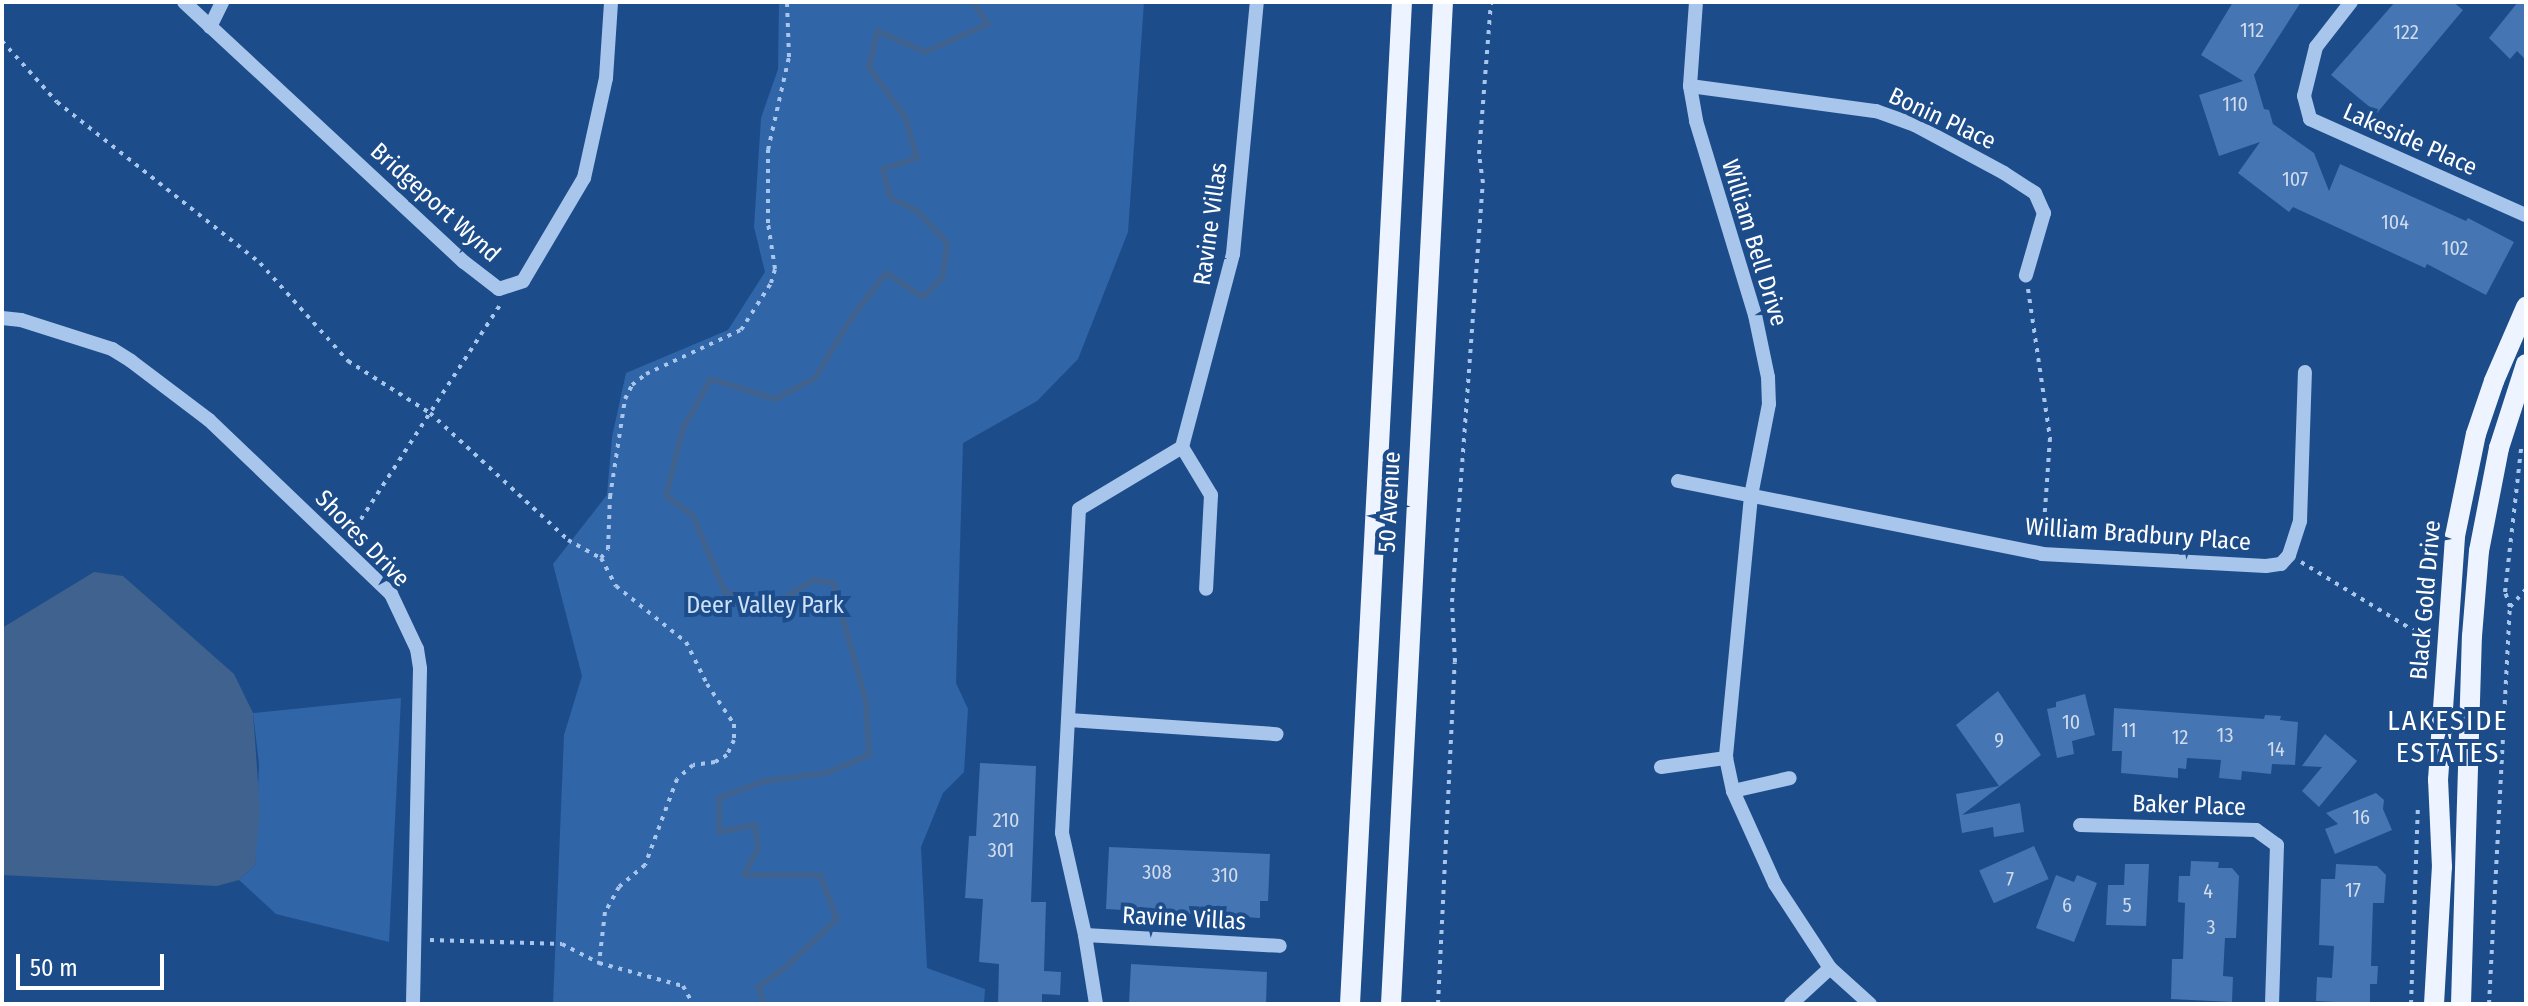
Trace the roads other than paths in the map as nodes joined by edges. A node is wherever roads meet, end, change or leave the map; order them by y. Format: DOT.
graph roads {
  1 [pos="184,2"];
  2 [pos="222,2"];
  3 [pos="611,2"];
  4 [pos="1257,2"];
  5 [pos="1402,2"];
  6 [pos="1443,2"];
  7 [pos="1696,2"];
  8 [pos="2351,2"];
  9 [pos="210,27"];
  10 [pos="1690,86"];
  11 [pos="2526,215"];
  12 [pos="2026,275"];
  13 [pos="2526,307"];
  14 [pos="2,318"];
  15 [pos="2526,364"];
  16 [pos="2305,372"];
  17 [pos="1182,447"];
  18 [pos="1678,481"];
  19 [pos="1751,496"];
  20 [pos="1206,589"];
  21 [pos="1069,720"];
  22 [pos="1277,734"];
  23 [pos="1726,758"];
  24 [pos="1661,767"];
  25 [pos="1790,778"];
  26 [pos="1733,791"];
  27 [pos="2080,825"];
  28 [pos="1085,935"];
  29 [pos="1280,946"];
  30 [pos="1830,968"];
  31 [pos="413,1004"];
  32 [pos="1096,1004"];
  33 [pos="1350,1004"];
  34 [pos="1391,1004"];
  35 [pos="1791,1004"];
  36 [pos="1870,1004"];
  37 [pos="2272,1004"];
  38 [pos="2434,1004"];
  39 [pos="2461,1004"];
  1 -- 9 [label="street, Bridgeport Wynd"];
  2 -- 9 [label="street"];
  3 -- 9 [label="street, Bridgeport Wynd"];
  4 -- 17 [label="street, Ravine Villas"];
  5 -- 33 [label="main road, 50 Avenue"];
  6 -- 34 [label="main road, 50 Avenue"];
  7 -- 10 [label="street, William Bell Drive"];
  8 -- 11 [label="street, Lakeside Place"];
  10 -- 12 [label="street, Bonin Place"];
  10 -- 19 [label="street, William Bell Drive"];
  13 -- 38 [label="main road, Black Gold Drive"];
  14 -- 31 [label="street, Shores Drive"];
  15 -- 39 [label="main road, Black Gold Drive"];
  16 -- 19 [label="street, William Bradbury Place"];
  17 -- 20 [label="street"];
  17 -- 21 [label="street"];
  18 -- 19 [label="street"];
  19 -- 23 [label="street, William Bell Drive"];
  21 -- 22 [label="street"];
  21 -- 28 [label="street"];
  23 -- 24 [label="street"];
  23 -- 26 [label="street, William Bell Drive"];
  25 -- 26 [label="street"];
  26 -- 30 [label="street, William Bell Drive"];
  27 -- 37 [label="street, Baker Place"];
  28 -- 29 [label="street, Ravine Villas"];
  28 -- 32 [label="street"];
  30 -- 35 [label="street"];
  30 -- 36 [label="street, William Bell Drive"];
}
